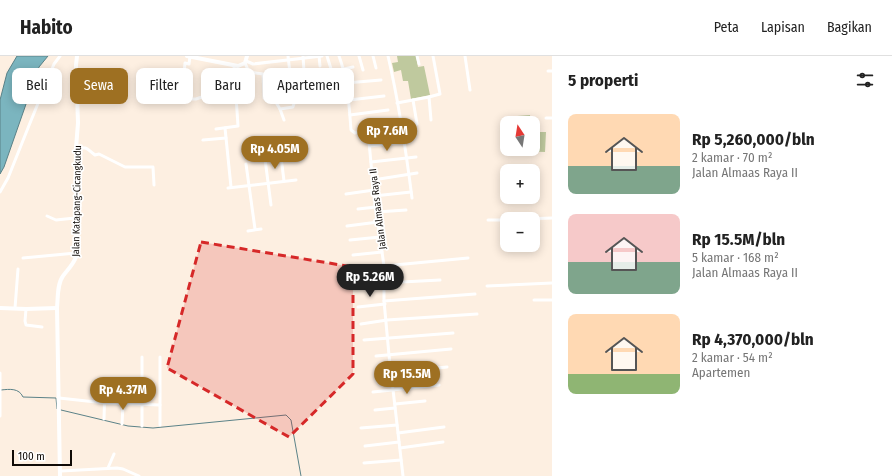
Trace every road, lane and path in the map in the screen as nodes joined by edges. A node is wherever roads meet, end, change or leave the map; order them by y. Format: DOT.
graph roads {
  1 [pos="60,56"];
  2 [pos="76,56"];
  3 [pos="188,56"];
  4 [pos="247,56"];
  5 [pos="270,56"];
  6 [pos="320,56"];
  7 [pos="327,56"];
  8 [pos="339,56"];
  9 [pos="359,56"];
  10 [pos="373,56"];
  11 [pos="388,56"];
  12 [pos="418,56"];
  13 [pos="433,56"];
  14 [pos="465,56"];
  15 [pos="303,57"];
  16 [pos="288,58"];
  17 [pos="246,62"];
  18 [pos="271,62"];
  19 [pos="419,64"];
  20 [pos="234,66"];
  21 [pos="320,66"];
  22 [pos="353,67"];
  23 [pos="289,68"];
  24 [pos="304,68"];
  25 [pos="331,68"];
  26 [pos="344,68"];
  27 [pos="348,68"];
  28 [pos="376,68"];
  29 [pos="362,70"];
  30 [pos="548,71"];
  31 [pos="552,71"];
  32 [pos="381,80"];
  33 [pos="354,82"];
  34 [pos="470,90"];
  35 [pos="384,96"];
  36 [pos="201,97"];
  37 [pos="429,97"];
  38 [pos="354,99"];
  39 [pos="413,100"];
  40 [pos="397,103"];
  41 [pos="294,104"];
  42 [pos="349,104"];
  43 [pos="280,109"];
  44 [pos="388,110"];
  45 [pos="350,115"];
  46 [pos="546,118"];
  47 [pos="552,118"];
  48 [pos="284,120"];
  49 [pos="431,120"];
  50 [pos="417,124"];
  51 [pos="225,128"];
  52 [pos="385,128"];
  53 [pos="216,129"];
  54 [pos="368,131"];
  55 [pos="226,138"];
  56 [pos="202,140"];
  57 [pos="403,142"];
  58 [pos="370,146"];
  59 [pos="76,148"];
  60 [pos="281,157"];
  61 [pos="416,157"];
  62 [pos="265,159"];
  63 [pos="406,159"];
  64 [pos="371,162"];
  65 [pos="246,164"];
  66 [pos="417,173"];
  67 [pos="408,175"];
  68 [pos="296,180"];
  69 [pos="373,180"];
  70 [pos="284,181"];
  71 [pos="268,183"];
  72 [pos="154,185"];
  73 [pos="250,185"];
  74 [pos="374,190"];
  75 [pos="0,192"];
  76 [pos="411,192"];
  77 [pos="346,194"];
  78 [pos="374,196"];
  79 [pos="412,198"];
  80 [pos="271,205"];
  81 [pos="376,207"];
  82 [pos="358,209"];
  83 [pos="406,210"];
  84 [pos="377,212"];
  85 [pos="47,216"];
  86 [pos="75,218"];
  87 [pos="540,218"];
  88 [pos="552,218"];
  89 [pos="488,220"];
  90 [pos="500,220"];
  91 [pos="378,222"];
  92 [pos="347,226"];
  93 [pos="255,229"];
  94 [pos="261,229"];
  95 [pos="248,231"];
  96 [pos="380,237"];
  97 [pos="350,240"];
  98 [pos="382,252"];
  99 [pos="76,253"];
  100 [pos="353,255"];
  101 [pos="23,258"];
  102 [pos="468,258"];
  103 [pos="384,267"];
  104 [pos="18,269"];
  105 [pos="359,271"];
  106 [pos="440,280"];
  107 [pos="552,283"];
  108 [pos="383,285"];
  109 [pos="487,286"];
  110 [pos="356,287"];
  111 [pos="475,294"];
  112 [pos="534,300"];
  113 [pos="552,300"];
  114 [pos="385,302"];
  115 [pos="358,307"];
  116 [pos="0,308"];
  117 [pos="15,308"];
  118 [pos="57,308"];
  119 [pos="26,309"];
  120 [pos="477,314"];
  121 [pos="387,320"];
  122 [pos="361,324"];
  123 [pos="42,327"];
  124 [pos="453,334"];
  125 [pos="388,338"];
  126 [pos="364,340"];
  127 [pos="451,349"];
  128 [pos="389,355"];
  129 [pos="376,356"];
  130 [pos="142,357"];
  131 [pos="160,357"];
  132 [pos="447,367"];
  133 [pos="392,372"];
  134 [pos="0,373"];
  135 [pos="379,374"];
  136 [pos="105,383"];
  137 [pos="439,385"];
  138 [pos="393,389"];
  139 [pos="373,392"];
  140 [pos="59,398"];
  141 [pos="425,401"];
  142 [pos="104,403"];
  143 [pos="123,404"];
  144 [pos="142,404"];
  145 [pos="160,405"];
  146 [pos="395,406"];
  147 [pos="375,410"];
  148 [pos="0,416"];
  149 [pos="104,419"];
  150 [pos="122,424"];
  151 [pos="160,425"];
  152 [pos="397,425"];
  153 [pos="142,426"];
  154 [pos="444,427"];
  155 [pos="361,428"];
  156 [pos="398,433"];
  157 [pos="399,442"];
  158 [pos="443,442"];
  159 [pos="365,446"];
  160 [pos="400,448"];
  161 [pos="114,454"];
  162 [pos="401,460"];
  163 [pos="364,462"];
  164 [pos="108,468"];
  165 [pos="60,474"];
  166 [pos="138,476"];
  167 [pos="403,476"];
  1 -- 75 [label="street"];
  2 -- 59 [label="street, Jalan Katapang-Cicangkudu"];
  3 -- 20 [label="street"];
  3 -- 36 [label="street"];
  4 -- 17 [label="street"];
  5 -- 18 [label="street"];
  6 -- 15 [label="street"];
  6 -- 21 [label="street"];
  7 -- 25 [label="street"];
  8 -- 26 [label="street"];
  9 -- 29 [label="street"];
  10 -- 28 [label="street"];
  11 -- 40 [label="street"];
  12 -- 19 [label="street"];
  13 -- 37 [label="street"];
  14 -- 34 [label="street"];
  15 -- 16 [label="street"];
  15 -- 24 [label="street"];
  16 -- 18 [label="street"];
  16 -- 23 [label="street"];
  17 -- 18 [label="street"];
  17 -- 20 [label="street"];
  17 -- 43 [label="street"];
  20 -- 51 [label="street"];
  22 -- 27 [label="street"];
  30 -- 31 [label="street"];
  32 -- 33 [label="street"];
  35 -- 38 [label="street"];
  37 -- 39 [label="street"];
  37 -- 49 [label="street"];
  39 -- 40 [label="street"];
  39 -- 50 [label="street"];
  40 -- 57 [label="street"];
  41 -- 43 [label="street"];
  42 -- 45 [label="street"];
  43 -- 48 [label="street"];
  44 -- 45 [label="street"];
  45 -- 54 [label="street"];
  46 -- 47 [label="street"];
  51 -- 53 [label="street"];
  51 -- 55 [label="street"];
  52 -- 54 [label="street"];
  54 -- 58 [label="street, Jalan Almaas Raya II"];
  55 -- 56 [label="street"];
  55 -- 73 [label="street"];
  57 -- 58 [label="street"];
  57 -- 63 [label="street"];
  58 -- 64 [label="street, Jalan Almaas Raya II"];
  59 -- 72 [label="street"];
  59 -- 86 [label="street, Jalan Katapang-Cicangkudu"];
  60 -- 70 [label="street"];
  61 -- 63 [label="street"];
  62 -- 71 [label="street"];
  63 -- 64 [label="street"];
  63 -- 67 [label="street"];
  64 -- 69 [label="street, Jalan Almaas Raya II"];
  65 -- 73 [label="street"];
  66 -- 67 [label="street"];
  67 -- 69 [label="street"];
  67 -- 76 [label="street"];
  68 -- 70 [label="street"];
  69 -- 74 [label="street, Jalan Almaas Raya II"];
  70 -- 71 [label="street"];
  71 -- 73 [label="street"];
  71 -- 80 [label="street"];
  73 -- 93 [label="street"];
  74 -- 77 [label="street"];
  74 -- 78 [label="street, Jalan Almaas Raya II"];
  76 -- 78 [label="street"];
  76 -- 79 [label="street"];
  78 -- 81 [label="street, Jalan Almaas Raya II"];
  81 -- 82 [label="street"];
  81 -- 84 [label="street, Jalan Almaas Raya II"];
  83 -- 84 [label="street"];
  84 -- 91 [label="street, Jalan Almaas Raya II"];
  85 -- 86 [label="street"];
  86 -- 99 [label="street, Jalan Katapang-Cicangkudu"];
  87 -- 88 [label="street"];
  89 -- 90 [label="street"];
  91 -- 92 [label="street"];
  91 -- 96 [label="street, Jalan Almaas Raya II"];
  93 -- 94 [label="street"];
  93 -- 95 [label="street"];
  96 -- 97 [label="street"];
  96 -- 98 [label="street, Jalan Almaas Raya II"];
  98 -- 100 [label="street"];
  98 -- 103 [label="street, Jalan Almaas Raya II"];
  99 -- 101 [label="street"];
  99 -- 118 [label="street, Jalan Katapang-Cicangkudu"];
  102 -- 103 [label="street"];
  103 -- 105 [label="street"];
  103 -- 108 [label="street, Jalan Almaas Raya II"];
  104 -- 117 [label="street"];
  106 -- 108 [label="street"];
  107 -- 109 [label="street"];
  108 -- 110 [label="street"];
  108 -- 114 [label="street, Jalan Almaas Raya II"];
  111 -- 114 [label="street"];
  112 -- 113 [label="street"];
  114 -- 115 [label="street"];
  114 -- 121 [label="street, Jalan Almaas Raya II"];
  116 -- 117 [label="street"];
  117 -- 119 [label="street"];
  118 -- 119 [label="street"];
  118 -- 140 [label="street, Jalan Katapang-Cicangkudu"];
  119 -- 123 [label="street"];
  120 -- 121 [label="street"];
  121 -- 122 [label="street"];
  121 -- 125 [label="street, Jalan Almaas Raya II"];
  124 -- 125 [label="street"];
  125 -- 126 [label="street"];
  125 -- 128 [label="street, Jalan Almaas Raya II"];
  127 -- 128 [label="street"];
  128 -- 129 [label="street"];
  128 -- 133 [label="street, Jalan Almaas Raya II"];
  130 -- 144 [label="street"];
  131 -- 145 [label="street"];
  132 -- 133 [label="street"];
  133 -- 135 [label="street"];
  133 -- 138 [label="street, Jalan Almaas Raya II"];
  134 -- 148 [label="street"];
  136 -- 142 [label="street"];
  137 -- 138 [label="street"];
  138 -- 139 [label="street"];
  138 -- 146 [label="street, Jalan Almaas Raya II"];
  140 -- 142 [label="street"];
  140 -- 165 [label="street, Jalan Katapang-Cicangkudu"];
  141 -- 146 [label="street"];
  142 -- 143 [label="street"];
  142 -- 149 [label="street"];
  143 -- 144 [label="street"];
  143 -- 150 [label="street"];
  144 -- 145 [label="street"];
  144 -- 153 [label="street"];
  145 -- 151 [label="street"];
  146 -- 147 [label="street"];
  146 -- 152 [label="street, Jalan Almaas Raya II"];
  152 -- 155 [label="street"];
  152 -- 156 [label="street, Jalan Almaas Raya II"];
  154 -- 156 [label="street"];
  156 -- 157 [label="street, Jalan Almaas Raya II"];
  157 -- 159 [label="street"];
  157 -- 160 [label="street, Jalan Almaas Raya II"];
  158 -- 160 [label="street"];
  160 -- 162 [label="street, Jalan Almaas Raya II"];
  161 -- 164 [label="street"];
  162 -- 163 [label="street"];
  162 -- 167 [label="street, Jalan Almaas Raya II"];
  164 -- 165 [label="street"];
  164 -- 166 [label="street"];
}
